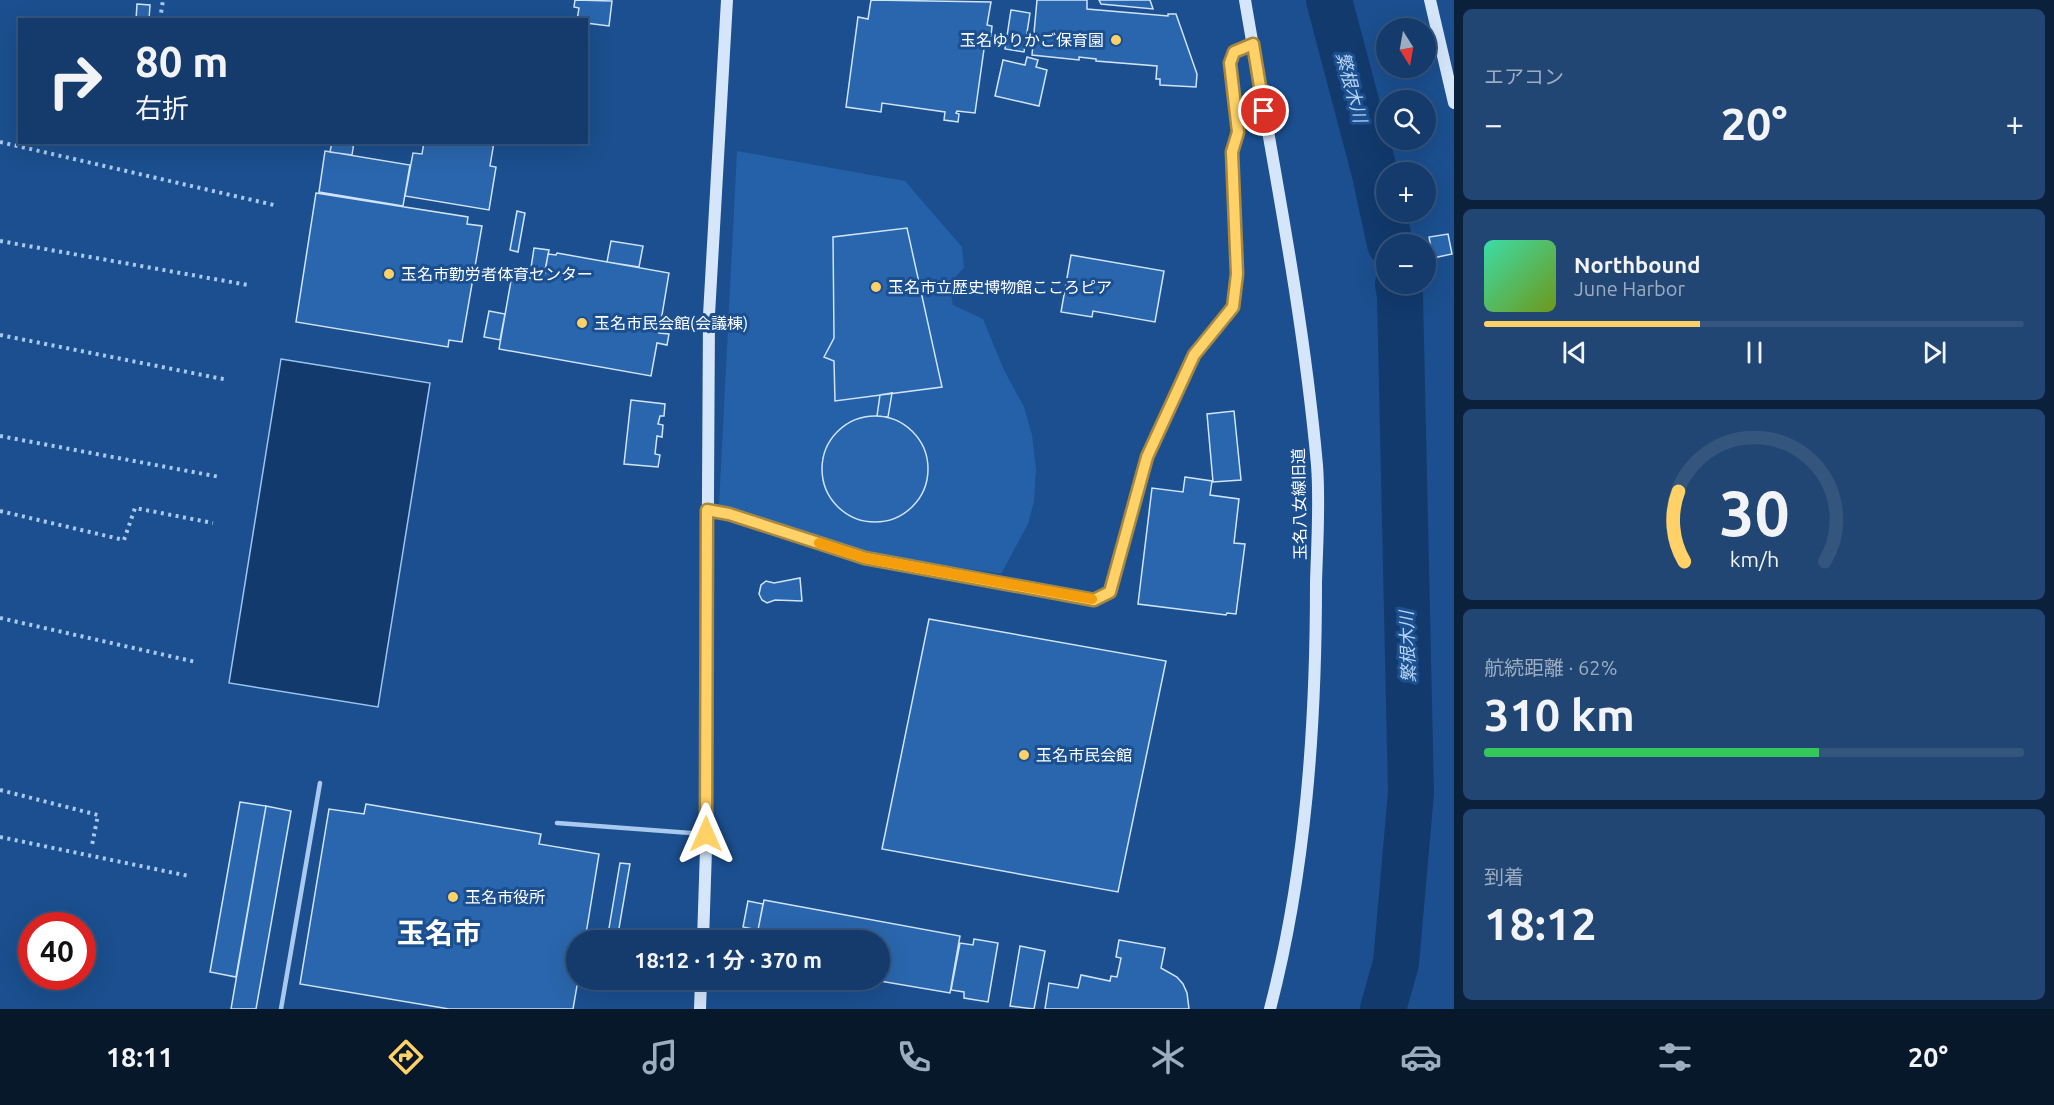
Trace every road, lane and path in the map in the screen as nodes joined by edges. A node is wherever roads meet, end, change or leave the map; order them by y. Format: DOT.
graph roads {
  1 [pos="163,0"];
  2 [pos="727,0"];
  3 [pos="1245,0"];
  4 [pos="1430,0"];
  5 [pos="160,18"];
  6 [pos="1253,44"];
  7 [pos="1454,103"];
  8 [pos="0,142"];
  9 [pos="274,205"];
  10 [pos="0,242"];
  11 [pos="248,285"];
  12 [pos="0,335"];
  13 [pos="228,380"];
  14 [pos="0,436"];
  15 [pos="220,477"];
  16 [pos="707,510"];
  17 [pos="0,511"];
  18 [pos="213,524"];
  19 [pos="0,618"];
  20 [pos="196,662"];
  21 [pos="320,783"];
  22 [pos="0,790"];
  23 [pos="557,823"];
  24 [pos="706,834"];
  25 [pos="0,837"];
  26 [pos="92,845"];
  27 [pos="189,876"];
  28 [pos="703,930"];
  29 [pos="701,990"];
  30 [pos="281,1009"];
  31 [pos="700,1009"];
  32 [pos="1270,1009"];
  1 -- 5 [label="path"];
  2 -- 16 [label="street"];
  3 -- 6 [label="street, 玉名八女線旧道"];
  4 -- 7 [label="street"];
  6 -- 16 [label="street"];
  6 -- 32 [label="street, 玉名八女線旧道"];
  8 -- 9 [label="path"];
  10 -- 11 [label="path"];
  12 -- 13 [label="path"];
  14 -- 15 [label="path"];
  16 -- 24 [label="street"];
  17 -- 18 [label="path"];
  19 -- 20 [label="path"];
  21 -- 30 [label="lane"];
  22 -- 26 [label="path"];
  23 -- 24 [label="lane"];
  24 -- 28 [label="street"];
  25 -- 27 [label="path"];
  29 -- 31 [label="street"];
}
